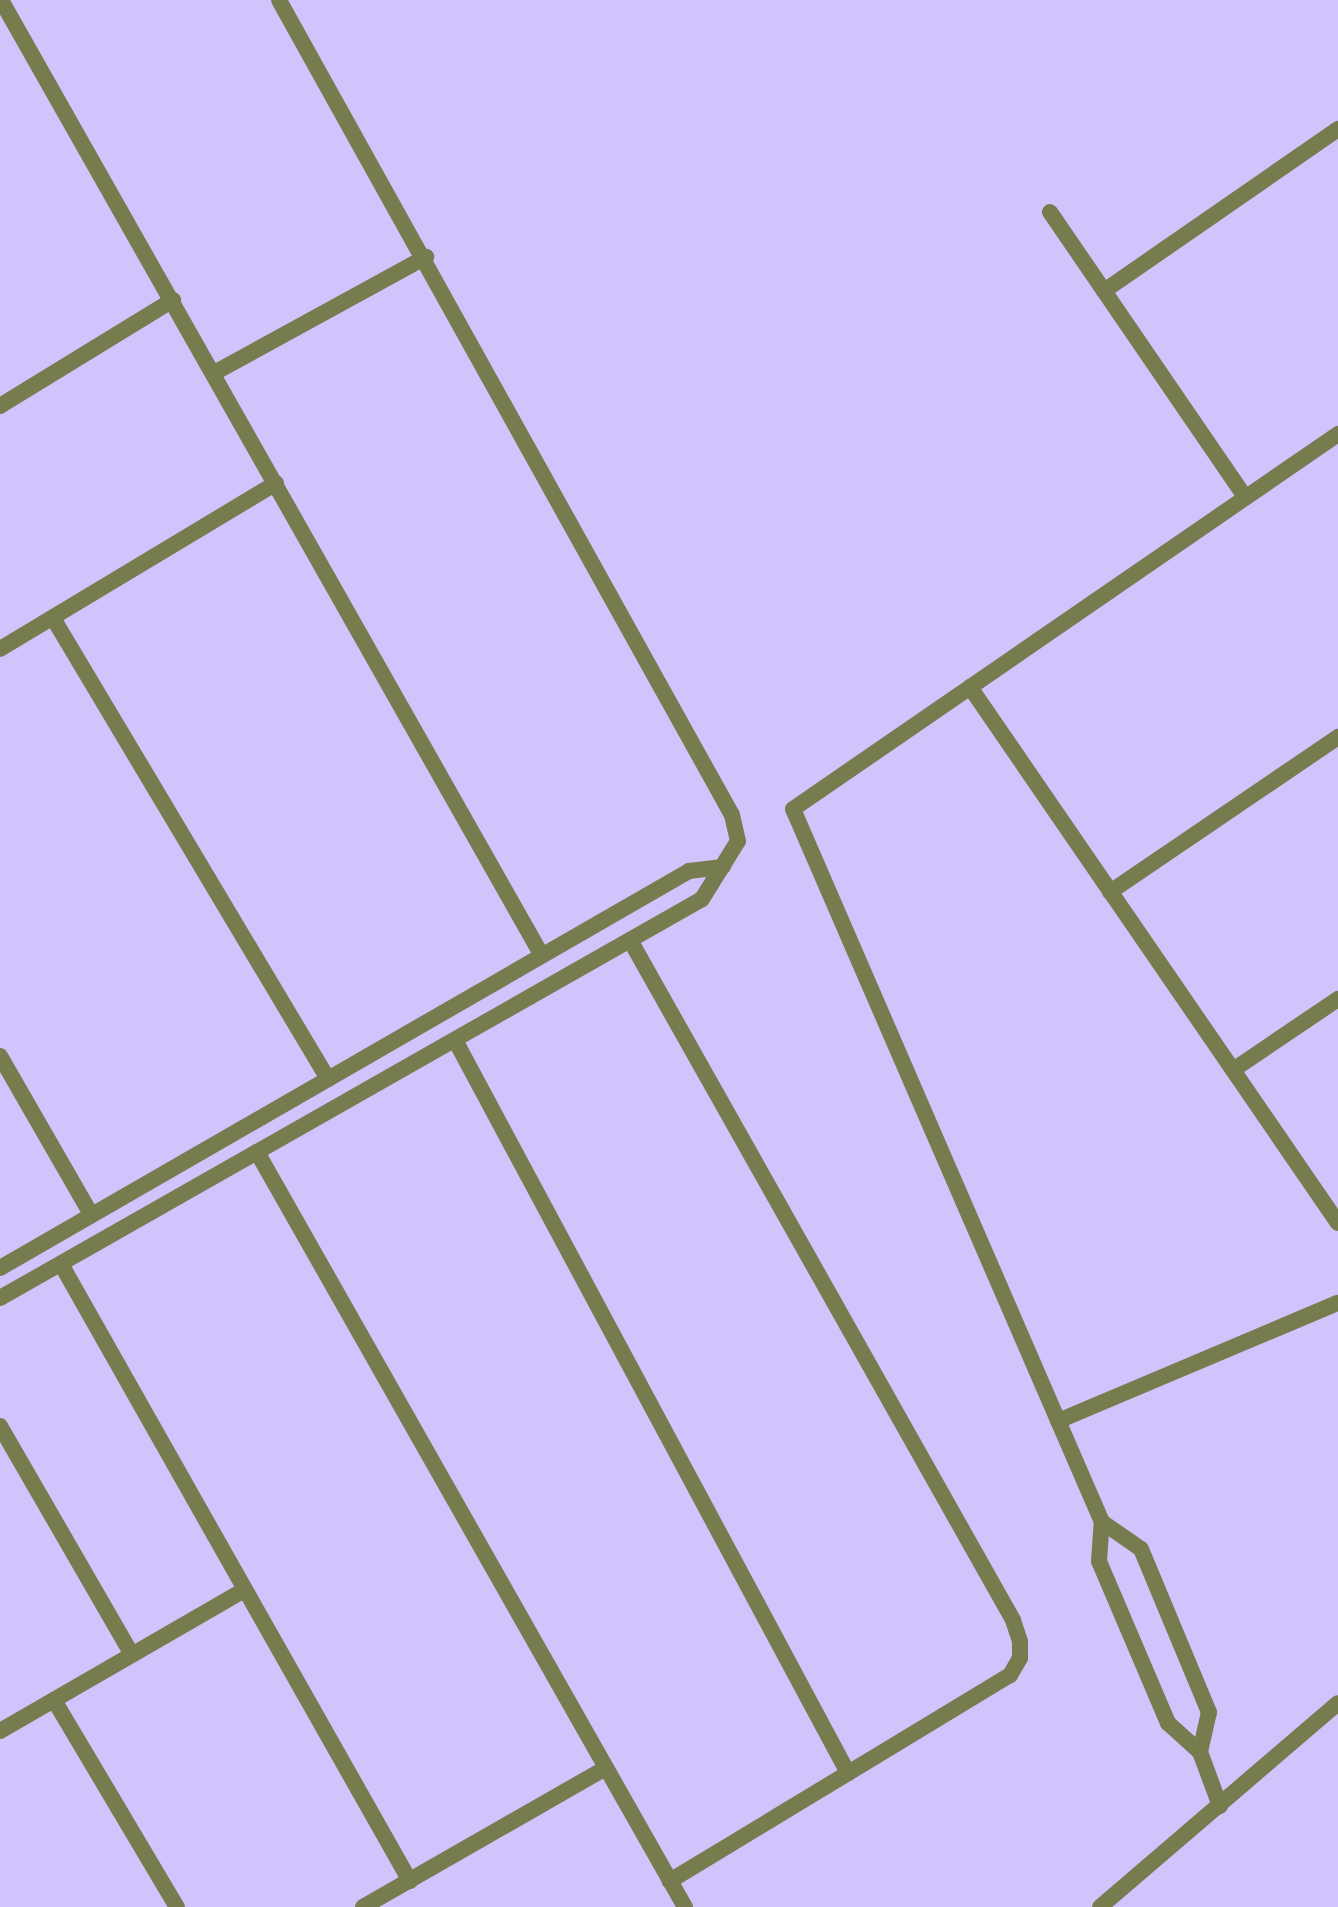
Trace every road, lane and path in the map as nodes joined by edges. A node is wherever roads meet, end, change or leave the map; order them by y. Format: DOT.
graph roads {
  1 [pos="1,0"];
  2 [pos="279,0"];
  3 [pos="1338,129"];
  4 [pos="1050,212"];
  5 [pos="426,257"];
  6 [pos="1104,291"];
  7 [pos="173,300"];
  8 [pos="214,373"];
  9 [pos="0,406"];
  10 [pos="1338,434"];
  11 [pos="276,483"];
  12 [pos="1245,497"];
  13 [pos="53,618"];
  14 [pos="0,649"];
  15 [pos="970,687"];
  16 [pos="1338,737"];
  17 [pos="723,867"];
  18 [pos="1110,892"];
  19 [pos="630,940"];
  20 [pos="542,956"];
  21 [pos="1338,999"];
  22 [pos="455,1040"];
  23 [pos="0,1056"];
  24 [pos="1233,1070"];
  25 [pos="328,1079"];
  26 [pos="257,1152"];
  27 [pos="91,1214"];
  28 [pos="1338,1223"];
  29 [pos="61,1264"];
  30 [pos="0,1268"];
  31 [pos="0,1298"];
  32 [pos="1338,1303"];
  33 [pos="1058,1421"];
  34 [pos="0,1426"];
  35 [pos="1102,1522"];
  36 [pos="244,1590"];
  37 [pos="132,1655"];
  38 [pos="54,1700"];
  39 [pos="1338,1703"];
  40 [pos="0,1731"];
  41 [pos="1200,1752"];
  42 [pos="606,1768"];
  43 [pos="848,1773"];
  44 [pos="1220,1806"];
  45 [pos="410,1881"];
  46 [pos="670,1881"];
  47 [pos="177,1907"];
  48 [pos="363,1907"];
  49 [pos="685,1907"];
  50 [pos="1100,1907"];
  1 -- 7 [label="street"];
  2 -- 5 [label="street"];
  3 -- 6 [label="street"];
  4 -- 6 [label="street"];
  5 -- 8 [label="street"];
  5 -- 17 [label="street"];
  6 -- 12 [label="street"];
  7 -- 8 [label="street"];
  7 -- 9 [label="street"];
  8 -- 11 [label="street"];
  10 -- 12 [label="street"];
  11 -- 13 [label="street"];
  11 -- 20 [label="street"];
  12 -- 15 [label="street"];
  13 -- 14 [label="street"];
  13 -- 25 [label="street"];
  15 -- 18 [label="street"];
  15 -- 33 [label="street"];
  16 -- 18 [label="street"];
  17 -- 19 [label="street"];
  17 -- 20 [label="street"];
  18 -- 24 [label="street"];
  19 -- 22 [label="street"];
  19 -- 43 [label="street"];
  20 -- 25 [label="street"];
  21 -- 24 [label="street"];
  22 -- 26 [label="street"];
  22 -- 43 [label="street"];
  23 -- 27 [label="street"];
  24 -- 28 [label="street"];
  25 -- 27 [label="street"];
  26 -- 29 [label="street"];
  26 -- 42 [label="street"];
  27 -- 30 [label="street"];
  29 -- 31 [label="street"];
  29 -- 36 [label="street"];
  32 -- 33 [label="street"];
  33 -- 35 [label="street"];
  34 -- 37 [label="street"];
  35 -- 41 [label="street"];
  35 -- 41 [label="street"];
  36 -- 37 [label="street"];
  36 -- 45 [label="street"];
  37 -- 38 [label="street"];
  38 -- 40 [label="street"];
  38 -- 47 [label="street"];
  39 -- 44 [label="street"];
  41 -- 44 [label="street"];
  42 -- 45 [label="street"];
  42 -- 46 [label="street"];
  43 -- 46 [label="street"];
  44 -- 50 [label="street"];
  45 -- 48 [label="street"];
  46 -- 49 [label="street"];
}
